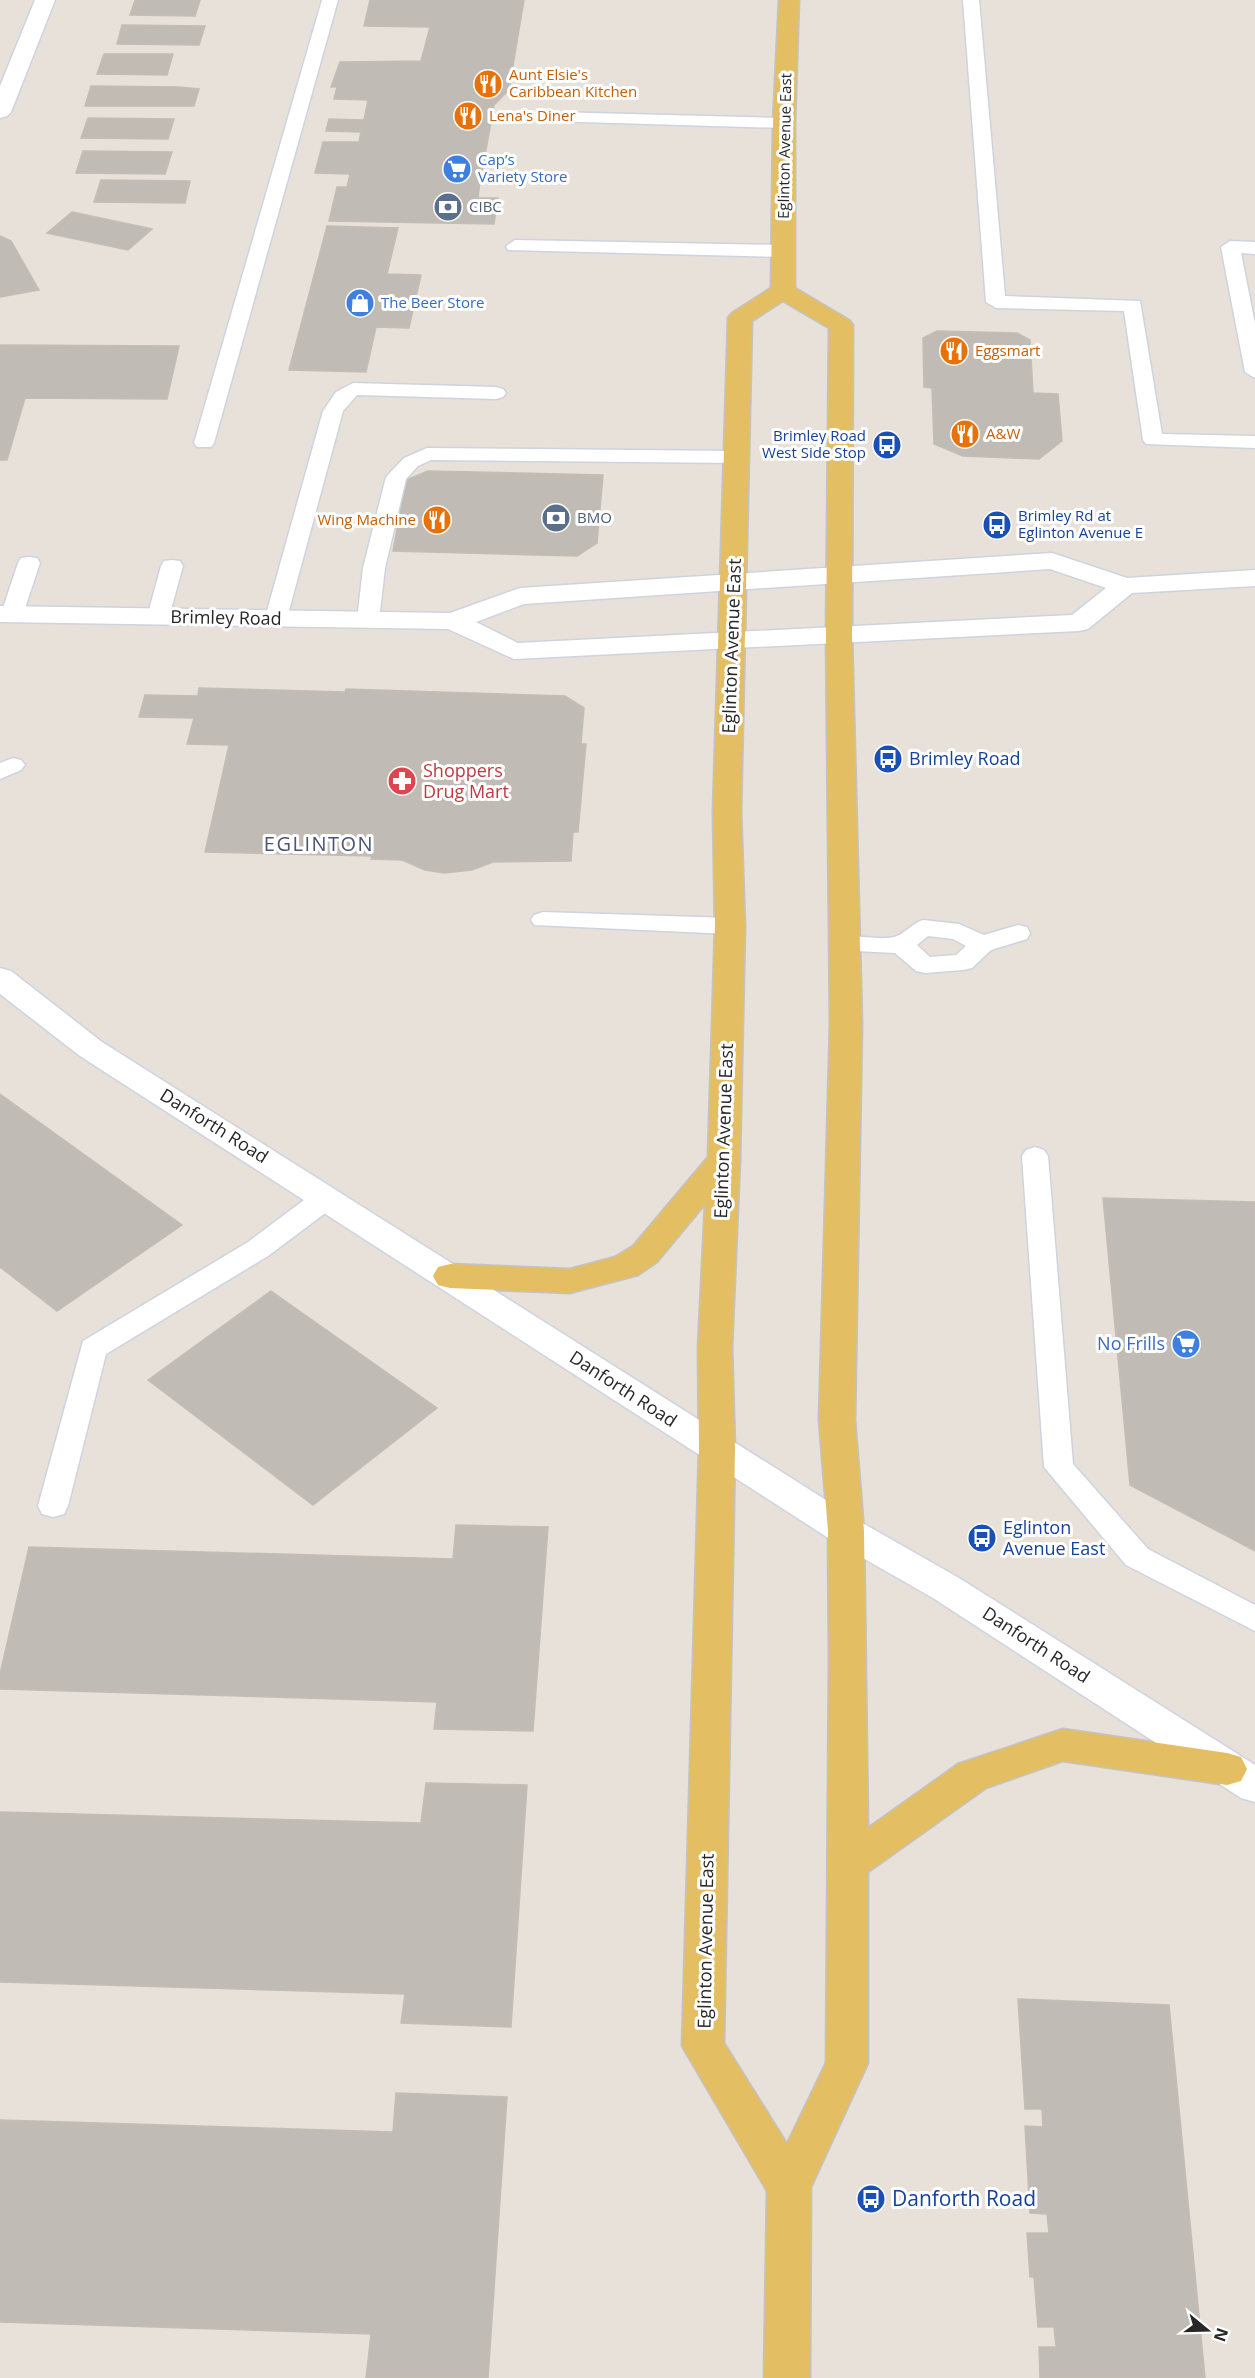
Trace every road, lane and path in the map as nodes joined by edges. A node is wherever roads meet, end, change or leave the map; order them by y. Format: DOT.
graph roads {
  1 [pos="45,0"];
  2 [pos="330,0"];
  3 [pos="789,0"];
  4 [pos="971,0"];
  5 [pos="0,112"];
  6 [pos="553,117"];
  7 [pos="783,123"];
  8 [pos="515,246"];
  9 [pos="1255,248"];
  10 [pos="783,251"];
  11 [pos="783,291"];
  12 [pos="1255,372"];
  13 [pos="496,393"];
  14 [pos="204,442"];
  15 [pos="1255,442"];
  16 [pos="736,457"];
  17 [pos="29,562"];
  18 [pos="172,566"];
  19 [pos="840,575"];
  20 [pos="1255,578"];
  21 [pos="733,582"];
  22 [pos="1125,586"];
  23 [pos="6,614"];
  24 [pos="158,617"];
  25 [pos="276,618"];
  26 [pos="368,620"];
  27 [pos="453,621"];
  28 [pos="839,634"];
  29 [pos="731,640"];
  30 [pos="543,920"];
  31 [pos="730,926"];
  32 [pos="1018,933"];
  33 [pos="845,944"];
  34 [pos="982,944"];
  35 [pos="901,945"];
  36 [pos="0,978"];
  37 [pos="1035,1156"];
  38 [pos="724,1159"];
  39 [pos="326,1198"];
  40 [pos="450,1276"];
  41 [pos="717,1449"];
  42 [pos="53,1506"];
  43 [pos="846,1531"];
  44 [pos="1255,1618"];
  45 [pos="1241,1778"];
  46 [pos="846,1865"];
  47 [pos="789,2187"];
  48 [pos="787,2378"];
  1 -- 5 [label="main road"];
  2 -- 14 [label="lane"];
  3 -- 7 [label="main road, Eglinton Avenue East"];
  4 -- 15 [label="lane"];
  6 -- 7 [label="lane"];
  7 -- 10 [label="main road, Eglinton Avenue East"];
  8 -- 10 [label="lane"];
  9 -- 12 [label="lane"];
  10 -- 11 [label="main road, Eglinton Avenue East"];
  11 -- 16 [label="main road, Eglinton Avenue East"];
  11 -- 19 [label="main road"];
  13 -- 25 [label="lane"];
  16 -- 21 [label="main road, Eglinton Avenue East"];
  16 -- 26 [label="lane"];
  17 -- 23 [label="lane"];
  18 -- 24 [label="lane"];
  19 -- 21 [label="main road, Brimley Road"];
  19 -- 22 [label="main road, Brimley Road"];
  19 -- 28 [label="main road"];
  20 -- 22 [label="main road, Brimley Road"];
  21 -- 27 [label="main road, Brimley Road"];
  21 -- 29 [label="main road, Eglinton Avenue East"];
  22 -- 28 [label="main road, Brimley Road"];
  23 -- 24 [label="main road, Brimley Road"];
  24 -- 25 [label="main road, Brimley Road"];
  25 -- 26 [label="main road, Brimley Road"];
  26 -- 27 [label="main road, Brimley Road"];
  27 -- 29 [label="main road, Brimley Road"];
  28 -- 29 [label="main road, Brimley Road"];
  28 -- 33 [label="main road"];
  29 -- 31 [label="main road, Eglinton Avenue East"];
  30 -- 31 [label="lane"];
  31 -- 38 [label="main road, Eglinton Avenue East"];
  32 -- 34 [label="lane"];
  33 -- 35 [label="lane"];
  33 -- 43 [label="main road"];
  34 -- 35 [label="lane"];
  34 -- 35 [label="lane"];
  36 -- 39 [label="main road, Danforth Road"];
  37 -- 44 [label="lane"];
  38 -- 40 [label="main road"];
  38 -- 41 [label="main road, Eglinton Avenue East"];
  39 -- 40 [label="main road, Danforth Road"];
  39 -- 42 [label="lane"];
  40 -- 41 [label="main road, Danforth Road"];
  41 -- 43 [label="main road, Danforth Road"];
  41 -- 47 [label="main road, Eglinton Avenue East"];
  43 -- 45 [label="main road, Danforth Road"];
  43 -- 46 [label="main road"];
  45 -- 46 [label="main road"];
  46 -- 47 [label="main road"];
  47 -- 48 [label="main road"];
}
